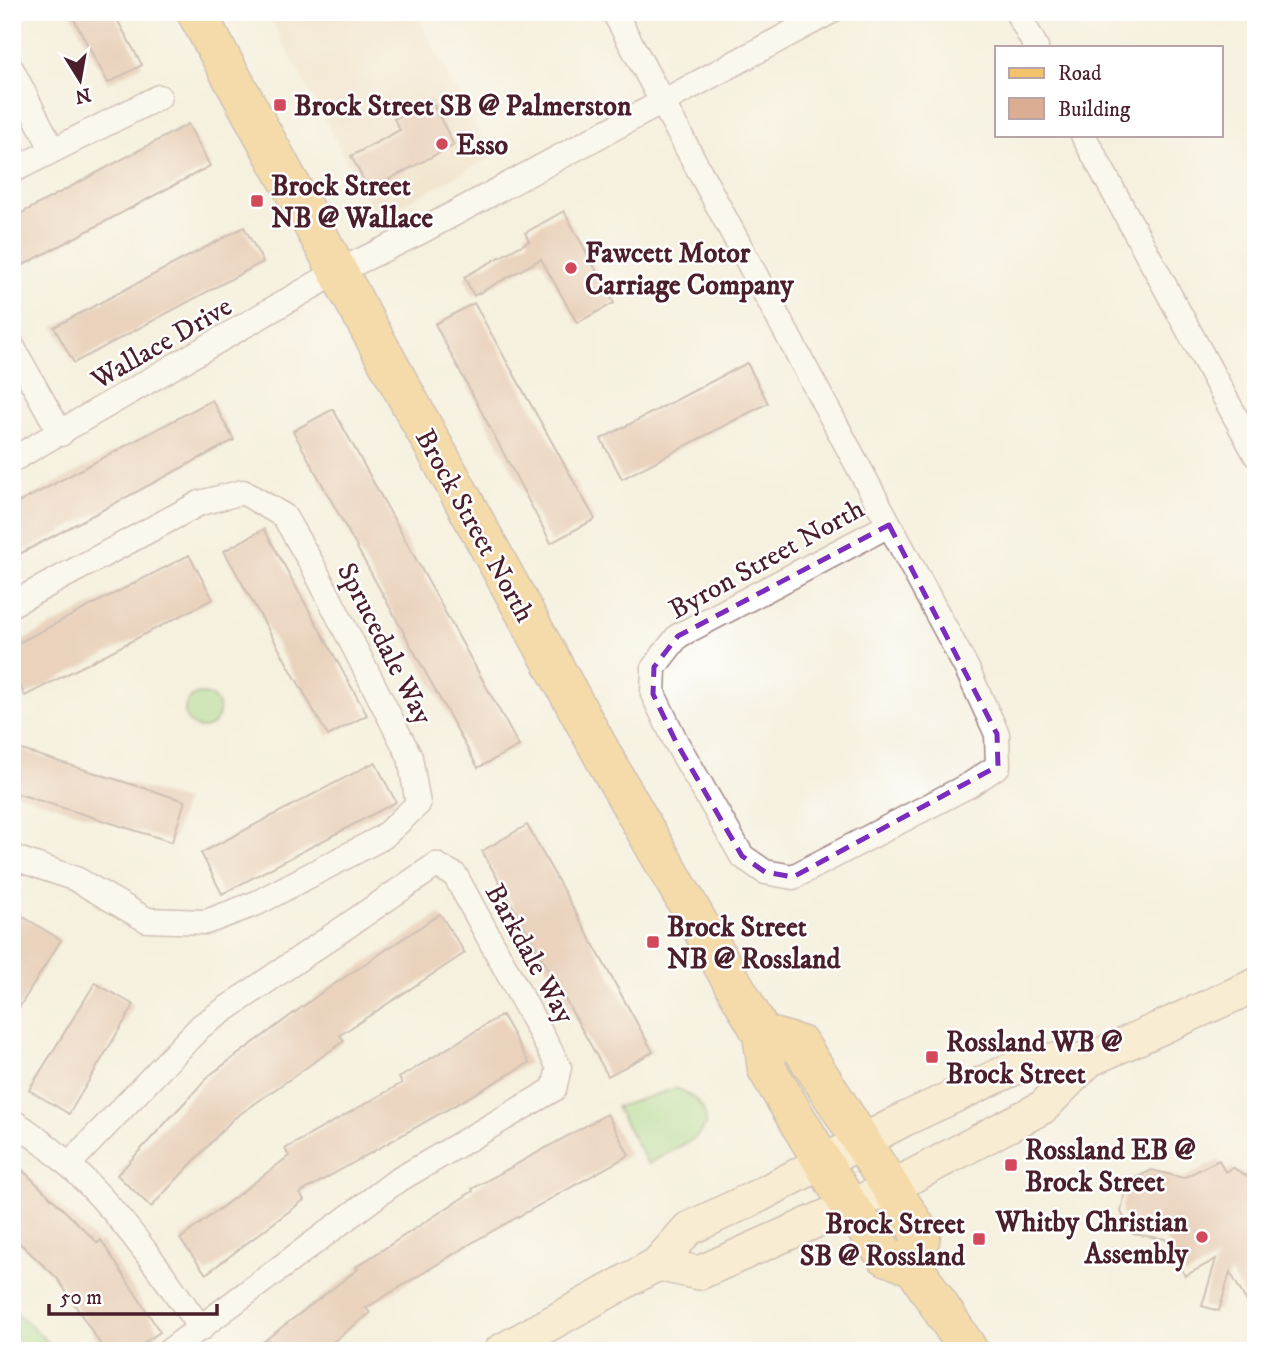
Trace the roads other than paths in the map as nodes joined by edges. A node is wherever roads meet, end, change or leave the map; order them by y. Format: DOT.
graph roads {
  1 [pos="196,12"];
  2 [pos="614,12"];
  3 [pos="830,12"];
  4 [pos="1017,12"];
  5 [pos="1035,46"];
  6 [pos="12,71"];
  7 [pos="159,97"];
  8 [pos="663,103"];
  9 [pos="1084,136"];
  10 [pos="52,149"];
  11 [pos="12,171"];
  12 [pos="337,272"];
  13 [pos="12,346"];
  14 [pos="61,434"];
  15 [pos="1256,455"];
  16 [pos="12,460"];
  17 [pos="889,525"];
  18 [pos="12,604"];
  19 [pos="12,857"];
  20 [pos="1256,985"];
  21 [pos="762,1034"];
  22 [pos="1088,1060"];
  23 [pos="12,1121"];
  24 [pos="863,1140"];
  25 [pos="822,1161"];
  26 [pos="69,1164"];
  27 [pos="890,1188"];
  28 [pos="849,1206"];
  29 [pos="657,1264"];
  30 [pos="914,1267"];
  31 [pos="201,1329"];
  32 [pos="169,1351"];
  33 [pos="501,1351"];
  34 [pos="969,1351"];
  1 -- 12 [label="main road, Brock Street North"];
  2 -- 8 [label="street, Byron Street North"];
  3 -- 8 [label="street, Wallace Drive"];
  4 -- 5 [label="street"];
  6 -- 10 [label="street"];
  7 -- 10 [label="street"];
  8 -- 12 [label="street, Wallace Drive"];
  8 -- 17 [label="street, Byron Street North"];
  9 -- 15 [label="street"];
  10 -- 11 [label="street"];
  12 -- 14 [label="street, Wallace Drive"];
  12 -- 21 [label="main road, Brock Street North"];
  13 -- 14 [label="street"];
  14 -- 16 [label="street, Wallace Drive"];
  17 -- 17 [label="street, Byron Street North"];
  18 -- 19 [label="street, Sprucedale Way"];
  20 -- 22 [label="main road"];
  21 -- 24 [label="main road"];
  21 -- 25 [label="main road, Brock Street North"];
  22 -- 24 [label="main road"];
  22 -- 27 [label="main road"];
  23 -- 26 [label="street"];
  24 -- 25 [label="main road"];
  24 -- 27 [label="main road"];
  25 -- 28 [label="main road, Brock Street North"];
  25 -- 29 [label="main road"];
  26 -- 31 [label="street"];
  26 -- 31 [label="street, Barkdale Way"];
  27 -- 28 [label="main road"];
  27 -- 30 [label="main road"];
  28 -- 29 [label="main road"];
  28 -- 30 [label="main road, Brock Street North"];
  29 -- 33 [label="main road"];
  30 -- 34 [label="main road"];
  31 -- 32 [label="street, Barkdale Way"];
}
